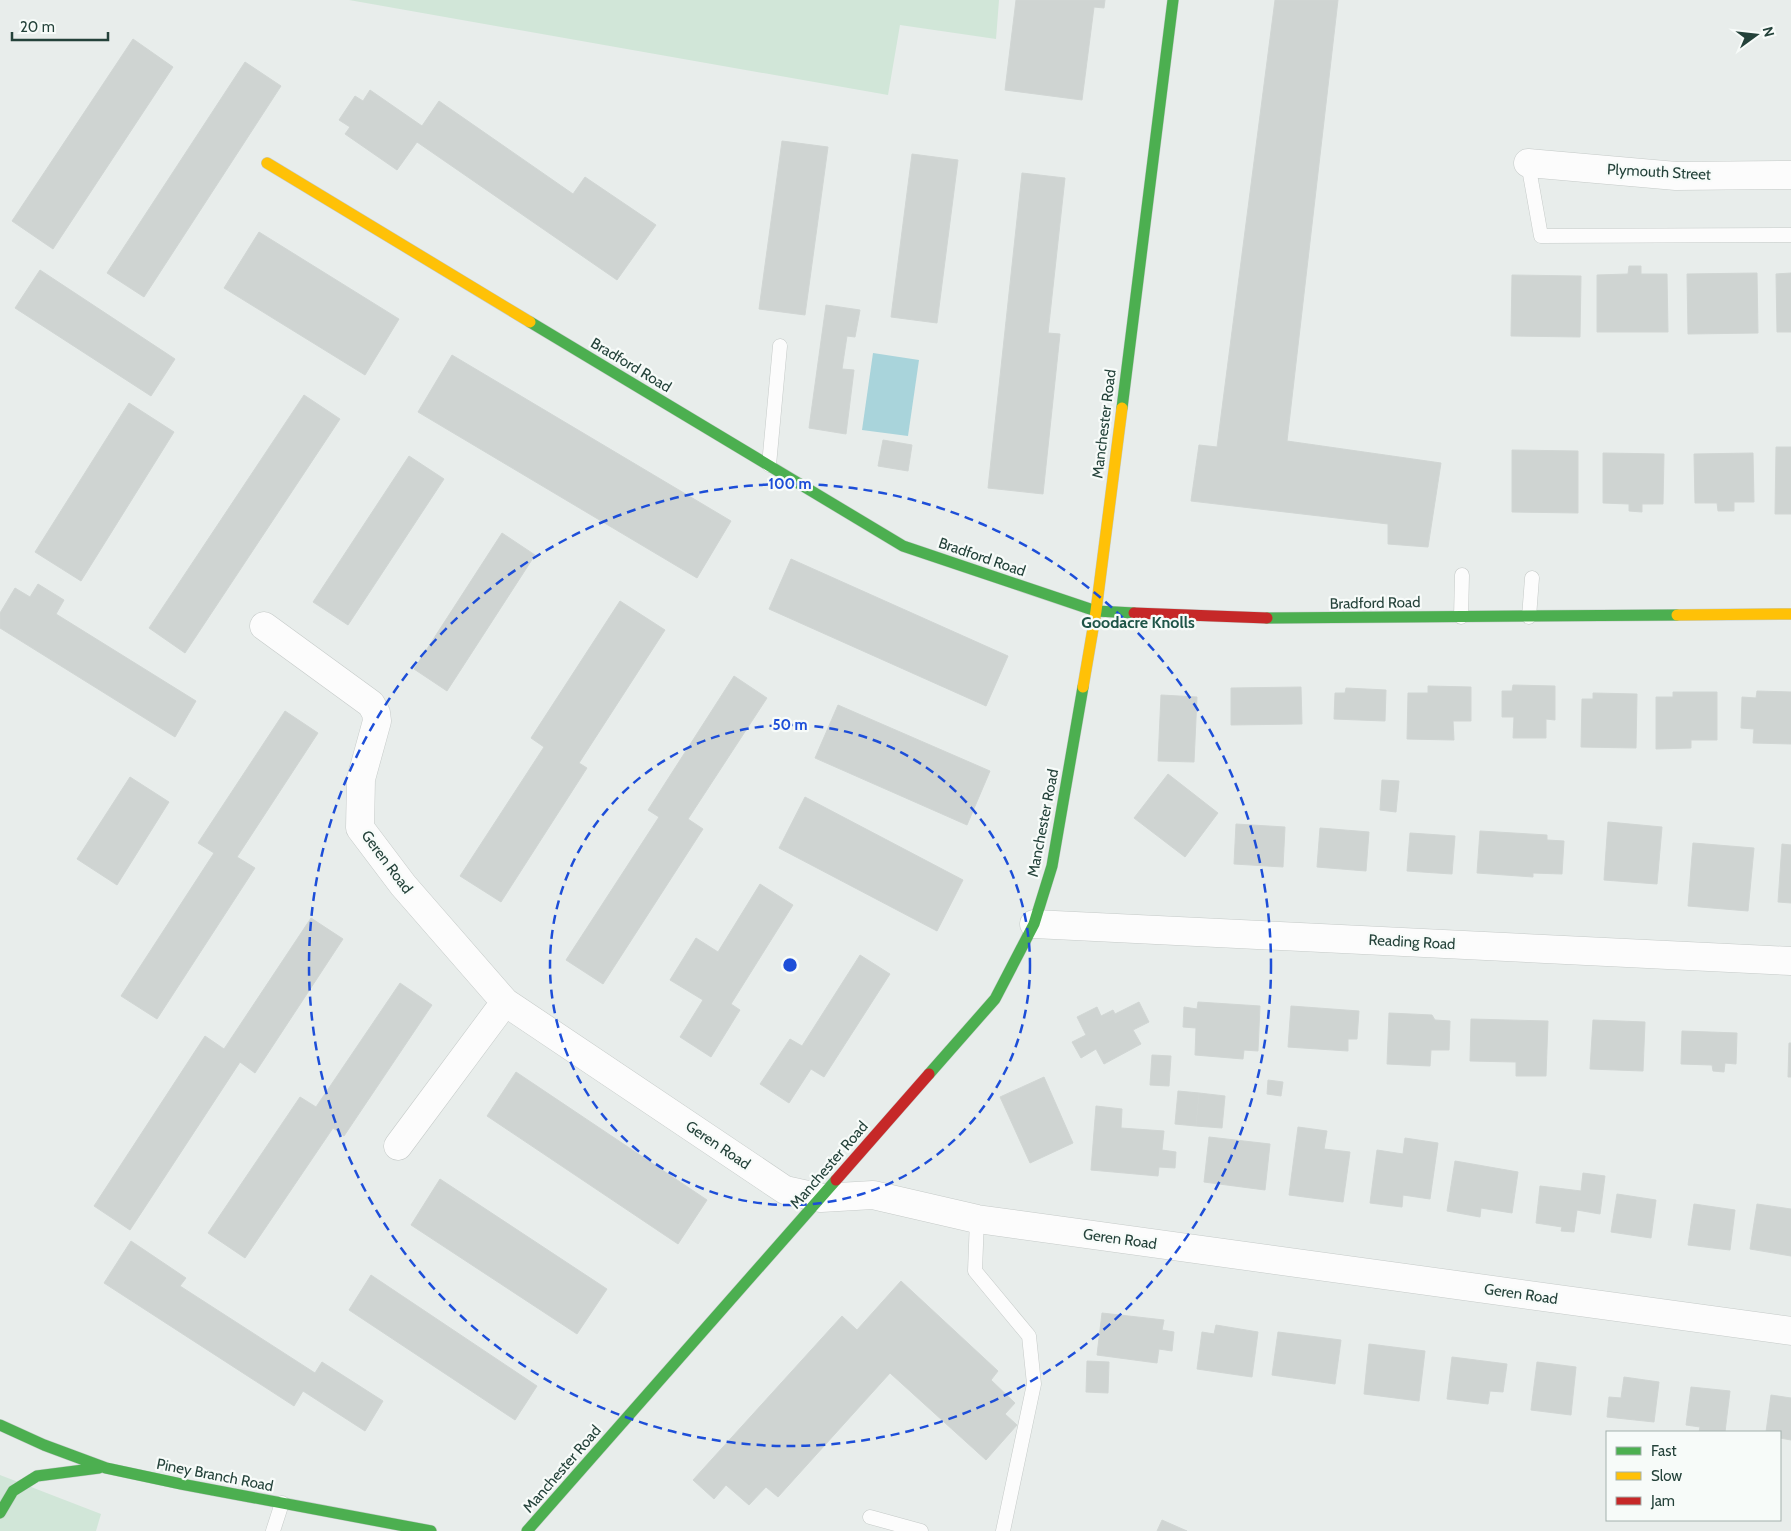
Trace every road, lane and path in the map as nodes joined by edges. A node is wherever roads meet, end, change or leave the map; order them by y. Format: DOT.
graph roads {
  1 [pos="1172,0"];
  2 [pos="267,163"];
  3 [pos="1528,163"];
  4 [pos="1791,175"];
  5 [pos="1791,235"];
  6 [pos="780,346"];
  7 [pos="769,465"];
  8 [pos="1462,575"];
  9 [pos="1532,578"];
  10 [pos="1096,611"];
  11 [pos="1791,614"];
  12 [pos="1461,617"];
  13 [pos="1529,617"];
  14 [pos="264,626"];
  15 [pos="1034,924"];
  16 [pos="1791,961"];
  17 [pos="505,1002"];
  18 [pos="398,1146"];
  19 [pos="821,1198"];
  20 [pos="977,1219"];
  21 [pos="1791,1331"];
  22 [pos="0,1425"];
  23 [pos="106,1468"];
  24 [pos="282,1503"];
  25 [pos="0,1513"];
  26 [pos="870,1517"];
  27 [pos="272,1531"];
  28 [pos="431,1531"];
  29 [pos="527,1531"];
  30 [pos="921,1531"];
  31 [pos="1004,1531"];
  1 -- 10 [label="street, Manchester Road"];
  2 -- 7 [label="street, Bradford Road"];
  3 -- 4 [label="street, Plymouth Street"];
  3 -- 5 [label="lane"];
  6 -- 7 [label="lane"];
  7 -- 10 [label="street, Bradford Road"];
  8 -- 12 [label="lane"];
  9 -- 13 [label="lane"];
  10 -- 12 [label="street, Bradford Road"];
  10 -- 15 [label="street, Manchester Road"];
  11 -- 13 [label="street, Bradford Road"];
  12 -- 13 [label="street, Bradford Road"];
  14 -- 17 [label="street, Geren Road"];
  15 -- 16 [label="street, Reading Road"];
  15 -- 19 [label="street, Manchester Road"];
  17 -- 18 [label="street"];
  17 -- 19 [label="street, Geren Road"];
  19 -- 20 [label="street, Geren Road"];
  19 -- 29 [label="street, Manchester Road"];
  20 -- 21 [label="street, Geren Road"];
  20 -- 31 [label="lane"];
  22 -- 23 [label="street, Piney Branch Road"];
  23 -- 24 [label="street, Piney Branch Road"];
  23 -- 25 [label="street"];
  24 -- 27 [label="lane"];
  24 -- 28 [label="street, Piney Branch Road"];
  26 -- 30 [label="lane"];
}
